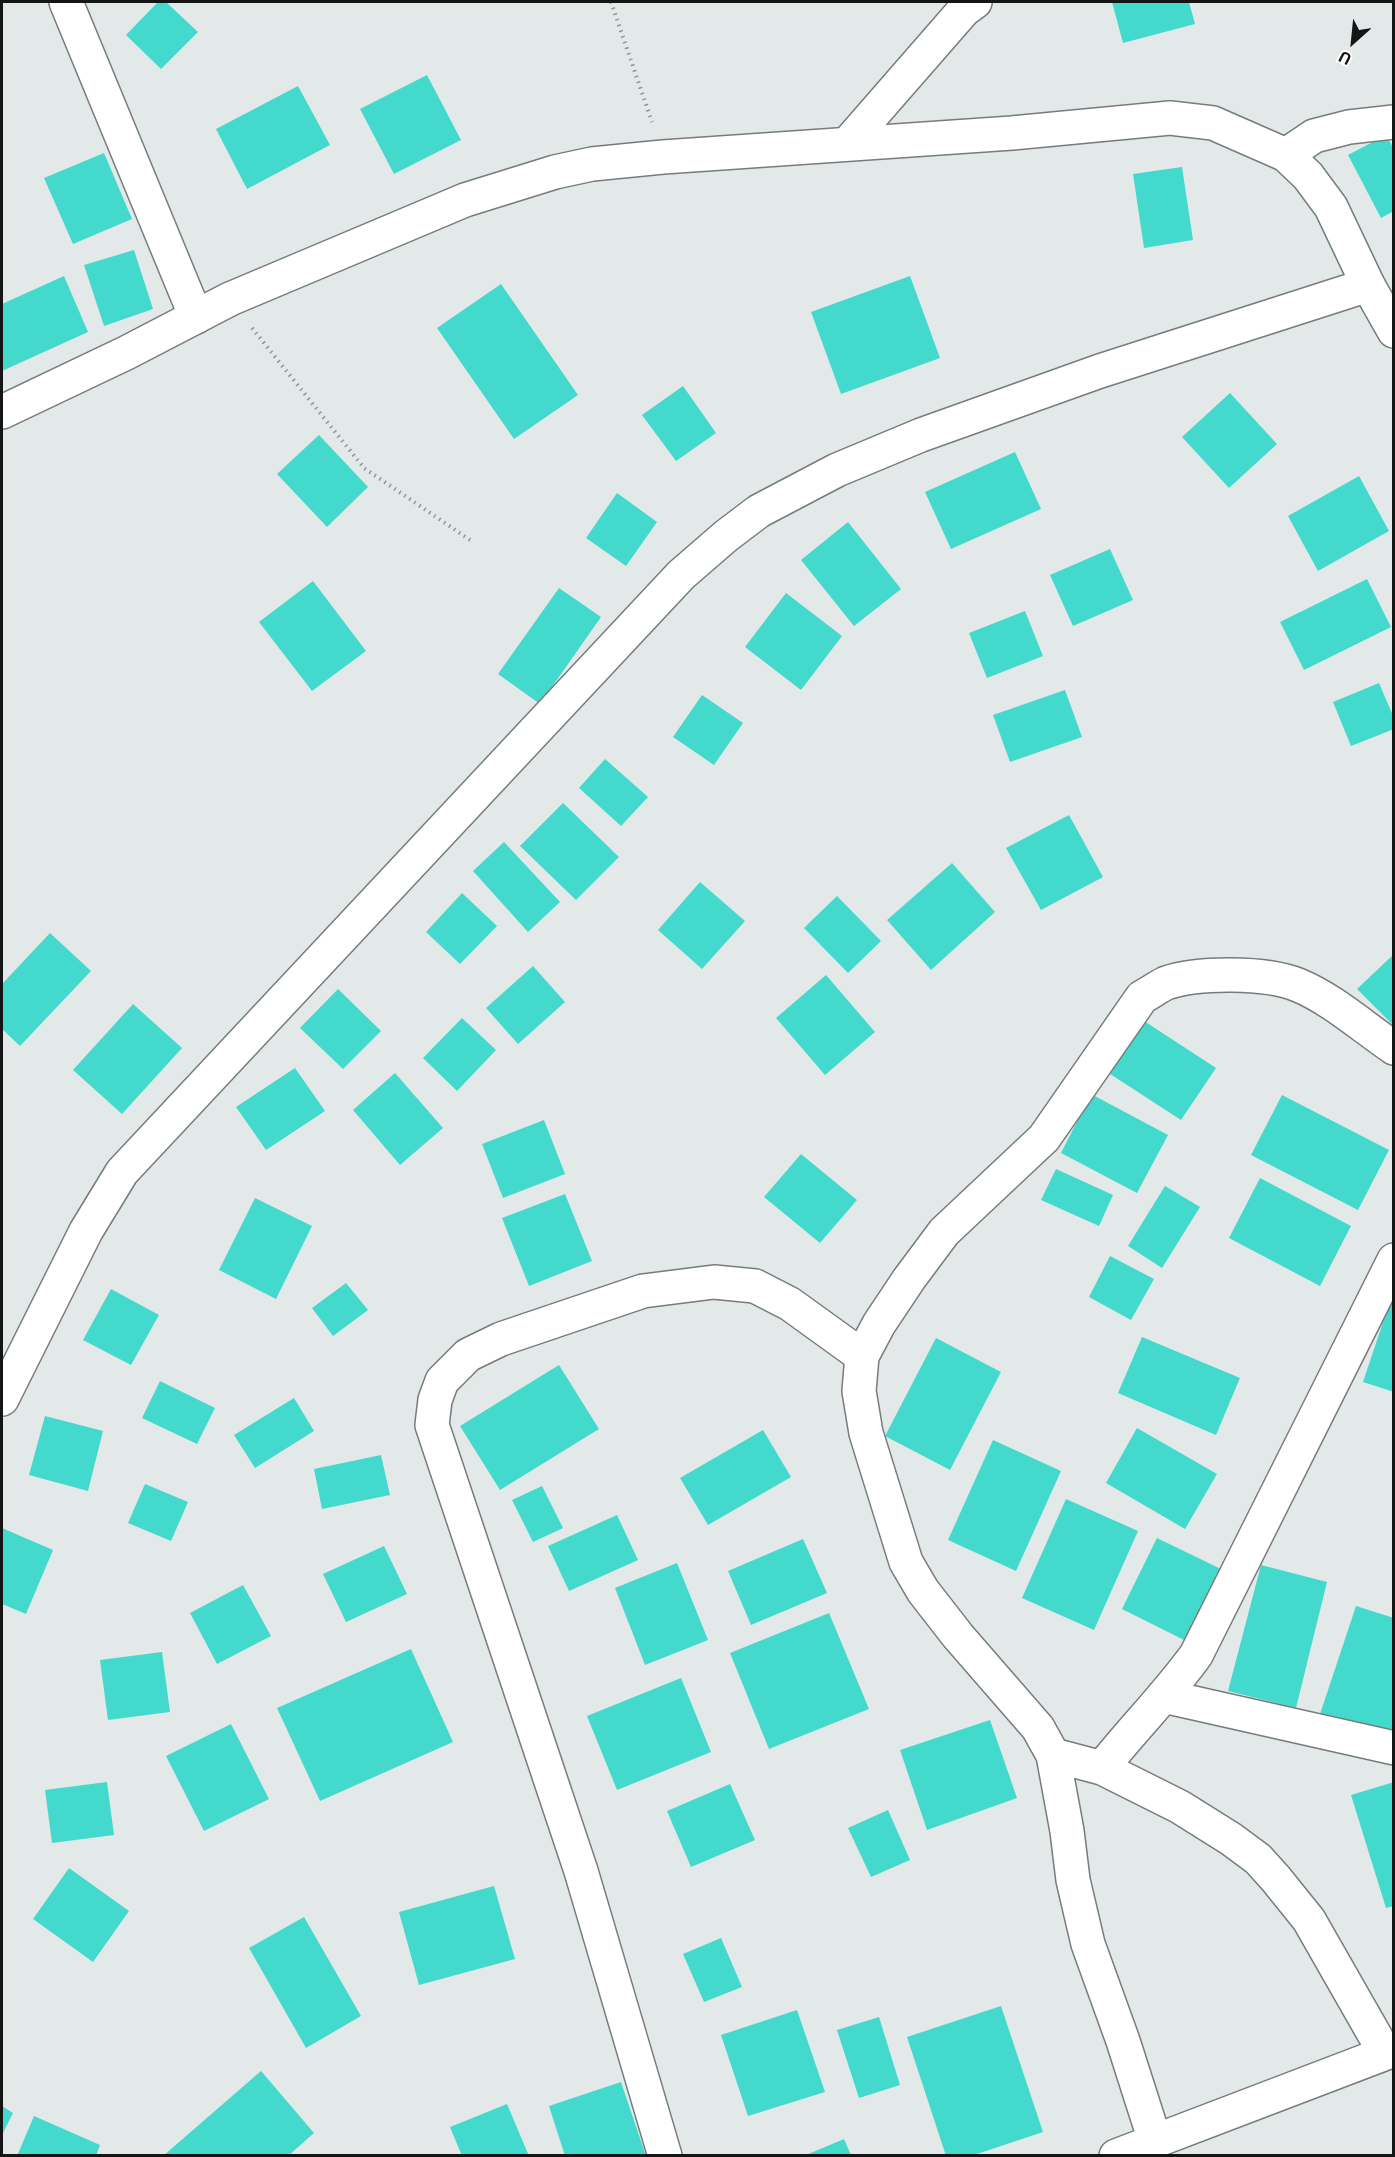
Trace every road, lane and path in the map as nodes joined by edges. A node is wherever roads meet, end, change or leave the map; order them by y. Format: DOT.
graph roads {
  1 [pos="66,2"];
  2 [pos="611,2"];
  3 [pos="975,2"];
  4 [pos="1394,122"];
  5 [pos="848,143"];
  6 [pos="1286,155"];
  7 [pos="663,157"];
  8 [pos="1368,285"];
  9 [pos="230,299"];
  10 [pos="196,317"];
  11 [pos="1394,331"];
  12 [pos="2,412"];
  13 [pos="473,542"];
  14 [pos="1394,1048"];
  15 [pos="1394,1260"];
  16 [pos="862,1356"];
  17 [pos="2,1399"];
  18 [pos="1163,1696"];
  19 [pos="1394,1748"];
  20 [pos="1053,1755"];
  21 [pos="1102,1768"];
  22 [pos="1389,2052"];
  23 [pos="1155,2140"];
  24 [pos="665,2156"];
  25 [pos="1116,2156"];
  1 -- 10 [label="street"];
  2 -- 7 [label="path"];
  3 -- 5 [label="street"];
  4 -- 6 [label="street"];
  5 -- 6 [label="street"];
  5 -- 7 [label="street"];
  6 -- 8 [label="street"];
  7 -- 9 [label="street"];
  8 -- 11 [label="street"];
  8 -- 17 [label="street"];
  9 -- 10 [label="street"];
  9 -- 13 [label="path"];
  10 -- 12 [label="street"];
  14 -- 16 [label="street"];
  15 -- 18 [label="street"];
  16 -- 20 [label="street"];
  16 -- 24 [label="street"];
  18 -- 19 [label="street"];
  18 -- 21 [label="street"];
  20 -- 21 [label="street"];
  20 -- 23 [label="street"];
  21 -- 22 [label="street"];
  22 -- 23 [label="street"];
  23 -- 25 [label="street"];
}
